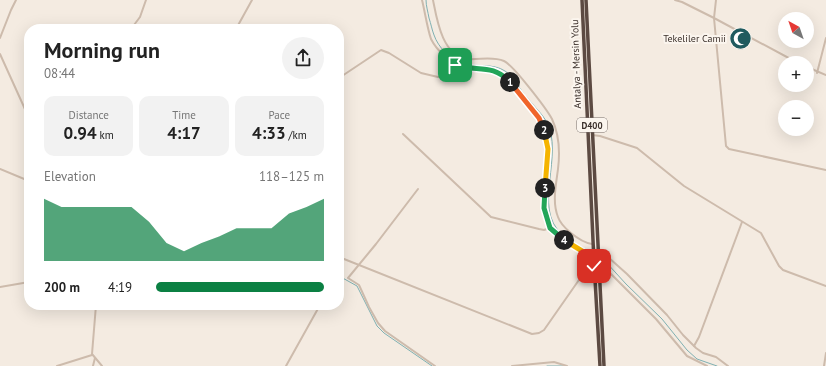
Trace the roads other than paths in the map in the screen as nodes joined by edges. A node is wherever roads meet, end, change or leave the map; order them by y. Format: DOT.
graph roads {
  1 [pos="16,0"];
  2 [pos="146,0"];
  3 [pos="252,0"];
  4 [pos="422,0"];
  5 [pos="433,0"];
  6 [pos="582,0"];
  7 [pos="586,0"];
  8 [pos="675,0"];
  9 [pos="716,0"];
  10 [pos="714,18"];
  11 [pos="135,24"];
  12 [pos="239,24"];
  13 [pos="0,38"];
  14 [pos="826,38"];
  15 [pos="826,50"];
  16 [pos="822,51"];
  17 [pos="0,54"];
  18 [pos="785,56"];
  19 [pos="453,64"];
  20 [pos="814,70"];
  21 [pos="817,72"];
  22 [pos="344,75"];
  23 [pos="826,76"];
  24 [pos="24,107"];
  25 [pos="403,134"];
  26 [pos="592,135"];
  27 [pos="0,169"];
  28 [pos="826,170"];
  29 [pos="24,179"];
  30 [pos="418,189"];
  31 [pos="742,222"];
  32 [pos="550,228"];
  33 [pos="593,244"];
  34 [pos="598,249"];
  35 [pos="344,259"];
  36 [pos="594,264"];
  37 [pos="360,266"];
  38 [pos="599,269"];
  39 [pos="24,283"];
  40 [pos="826,286"];
  41 [pos="0,288"];
  42 [pos="96,310"];
  43 [pos="317,310"];
  44 [pos="694,346"];
  45 [pos="826,353"];
  46 [pos="92,354"];
  47 [pos="95,358"];
  48 [pos="57,366"];
  49 [pos="93,366"];
  50 [pos="102,366"];
  51 [pos="286,366"];
  52 [pos="435,366"];
  53 [pos="512,366"];
  54 [pos="567,366"];
  55 [pos="600,366"];
  56 [pos="604,366"];
  57 [pos="707,366"];
  58 [pos="728,366"];
  59 [pos="824,366"];
  1 -- 13 [label="street"];
  2 -- 11 [label="street"];
  3 -- 12 [label="street"];
  4 -- 19 [label="street"];
  5 -- 33 [label="street"];
  6 -- 33 [label="highway, Antalya - Mersin Yolu / D400"];
  7 -- 26 [label="highway, Antalya - Mersin Yolu / D400"];
  8 -- 10 [label="street"];
  9 -- 10 [label="street"];
  10 -- 18 [label="street"];
  10 -- 28 [label="street"];
  14 -- 16 [label="street"];
  15 -- 16 [label="street"];
  16 -- 21 [label="street"];
  17 -- 24 [label="street"];
  19 -- 22 [label="street"];
  19 -- 32 [label="street"];
  20 -- 21 [label="street"];
  21 -- 23 [label="street"];
  25 -- 32 [label="street"];
  26 -- 31 [label="street"];
  26 -- 34 [label="highway, Antalya - Mersin Yolu / D400"];
  27 -- 29 [label="street"];
  30 -- 37 [label="street"];
  31 -- 40 [label="street"];
  31 -- 44 [label="street"];
  32 -- 36 [label="street"];
  33 -- 36 [label="highway, Antalya - Mersin Yolu / D400"];
  34 -- 38 [label="highway, Antalya - Mersin Yolu / D400"];
  34 -- 44 [label="street"];
  35 -- 37 [label="street"];
  36 -- 37 [label="street"];
  36 -- 55 [label="highway, Antalya - Mersin Yolu / D400"];
  37 -- 52 [label="street"];
  38 -- 56 [label="highway, Antalya - Mersin Yolu / D400"];
  38 -- 57 [label="street"];
  39 -- 41 [label="street"];
  42 -- 46 [label="street"];
  43 -- 51 [label="street"];
  44 -- 58 [label="street"];
  45 -- 59 [label="street"];
  46 -- 47 [label="street"];
  46 -- 48 [label="street"];
  47 -- 49 [label="street"];
  47 -- 50 [label="street"];
  53 -- 54 [label="street"];
}
